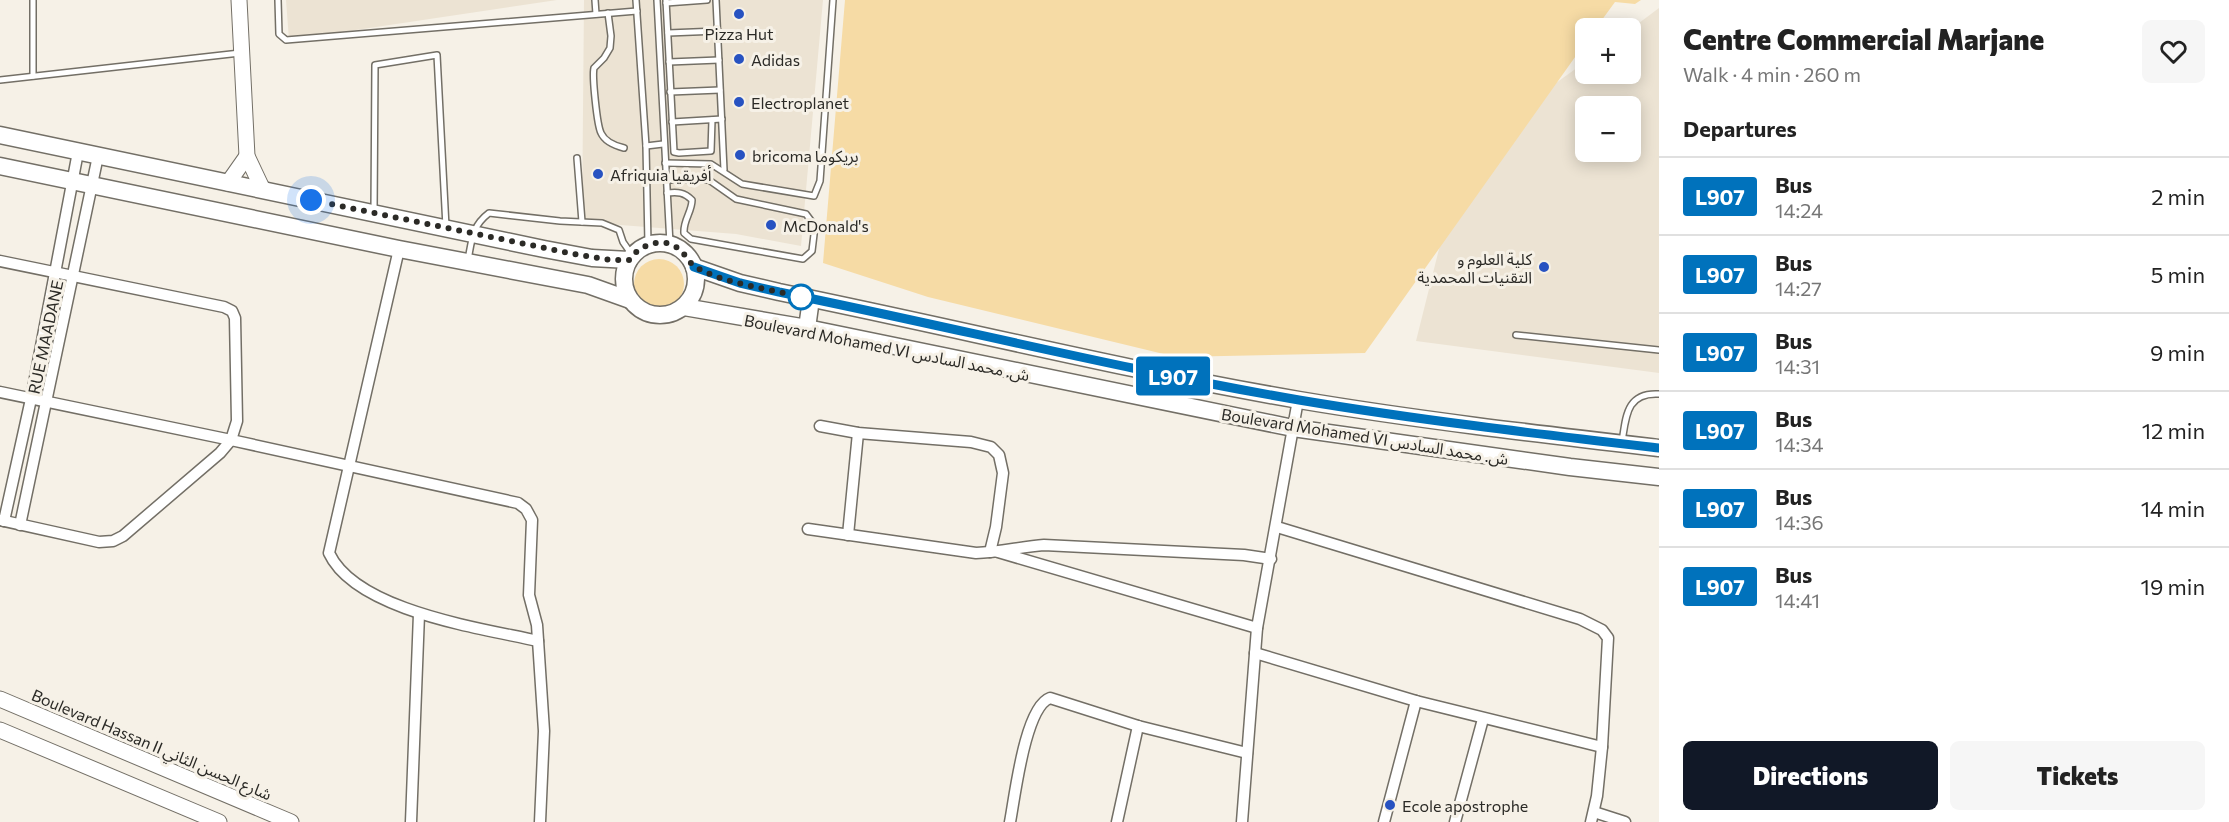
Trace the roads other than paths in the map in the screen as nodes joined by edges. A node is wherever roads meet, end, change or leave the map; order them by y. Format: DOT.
graph roads {
  1 [pos="33,0"];
  2 [pos="239,0"];
  3 [pos="278,0"];
  4 [pos="595,0"];
  5 [pos="636,0"];
  6 [pos="657,0"];
  7 [pos="707,0"];
  8 [pos="716,0"];
  9 [pos="833,0"];
  10 [pos="666,2"];
  11 [pos="637,11"];
  12 [pos="608,13"];
  13 [pos="596,14"];
  14 [pos="718,32"];
  15 [pos="668,33"];
  16 [pos="241,52"];
  17 [pos="719,60"];
  18 [pos="669,62"];
  19 [pos="33,76"];
  20 [pos="0,80"];
  21 [pos="720,90"];
  22 [pos="670,92"];
  23 [pos="722,119"];
  24 [pos="712,120"];
  25 [pos="672,122"];
  26 [pos="0,135"];
  27 [pos="663,144"];
  28 [pos="646,146"];
  29 [pos="624,148"];
  30 [pos="78,152"];
  31 [pos="98,156"];
  32 [pos="248,156"];
  33 [pos="577,158"];
  34 [pos="665,163"];
  35 [pos="0,166"];
  36 [pos="724,170"];
  37 [pos="666,180"];
  38 [pos="73,181"];
  39 [pos="228,183"];
  40 [pos="91,185"];
  41 [pos="263,190"];
  42 [pos="667,193"];
  43 [pos="374,213"];
  44 [pos="582,222"];
  45 [pos="446,227"];
  46 [pos="473,233"];
  47 [pos="648,244"];
  48 [pos="670,244"];
  49 [pos="399,249"];
  50 [pos="631,257"];
  51 [pos="0,261"];
  52 [pos="467,262"];
  53 [pos="694,267"];
  54 [pos="55,272"];
  55 [pos="73,276"];
  56 [pos="811,299"];
  57 [pos="630,300"];
  58 [pos="684,307"];
  59 [pos="807,328"];
  60 [pos="1516,335"];
  61 [pos="1659,350"];
  62 [pos="0,392"];
  63 [pos="1659,394"];
  64 [pos="31,399"];
  65 [pos="1299,400"];
  66 [pos="47,402"];
  67 [pos="820,426"];
  68 [pos="1293,428"];
  69 [pos="858,433"];
  70 [pos="231,440"];
  71 [pos="1622,444"];
  72 [pos="1659,448"];
  73 [pos="350,467"];
  74 [pos="1659,477"];
  75 [pos="2,521"];
  76 [pos="20,525"];
  77 [pos="1277,527"];
  78 [pos="808,529"];
  79 [pos="848,535"];
  80 [pos="994,552"];
  81 [pos="1271,559"];
  82 [pos="418,614"];
  83 [pos="1257,628"];
  84 [pos="538,641"];
  85 [pos="1255,653"];
  86 [pos="0,699"];
  87 [pos="1416,701"];
  88 [pos="1483,719"];
  89 [pos="1138,726"];
  90 [pos="0,730"];
  91 [pos="1602,747"];
  92 [pos="1248,753"];
  93 [pos="1592,817"];
  94 [pos="219,822"];
  95 [pos="291,822"];
  96 [pos="411,822"];
  97 [pos="540,822"];
  98 [pos="1010,822"];
  99 [pos="1116,822"];
  100 [pos="1242,822"];
  101 [pos="1384,822"];
  102 [pos="1455,822"];
  103 [pos="1625,822"];
  1 -- 19 [label="lane"];
  2 -- 16 [label="main road"];
  3 -- 13 [label="lane"];
  4 -- 13 [label="lane"];
  5 -- 11 [label="lane"];
  6 -- 27 [label="lane"];
  7 -- 10 [label="lane"];
  8 -- 14 [label="lane"];
  9 -- 36 [label="lane"];
  10 -- 15 [label="lane"];
  11 -- 12 [label="lane"];
  11 -- 28 [label="lane"];
  12 -- 13 [label="lane"];
  12 -- 29 [label="lane"];
  14 -- 15 [label="lane"];
  14 -- 17 [label="lane"];
  15 -- 18 [label="lane"];
  16 -- 19 [label="lane"];
  16 -- 32 [label="main road"];
  17 -- 18 [label="lane"];
  17 -- 21 [label="lane"];
  18 -- 22 [label="lane"];
  19 -- 20 [label="lane"];
  21 -- 22 [label="lane"];
  21 -- 23 [label="lane"];
  22 -- 25 [label="lane"];
  23 -- 24 [label="lane"];
  23 -- 36 [label="lane"];
  24 -- 25 [label="lane"];
  24 -- 25 [label="lane"];
  26 -- 30 [label="main road"];
  27 -- 28 [label="lane"];
  27 -- 34 [label="lane"];
  28 -- 47 [label="lane"];
  30 -- 31 [label="main road"];
  30 -- 38 [label="street, RUE MAADANE"];
  31 -- 39 [label="main road"];
  31 -- 40 [label="street, RUE MAADANE"];
  32 -- 39 [label="main road"];
  32 -- 41 [label="main road"];
  33 -- 44 [label="lane"];
  34 -- 36 [label="lane"];
  34 -- 37 [label="lane"];
  35 -- 38 [label="main road"];
  37 -- 42 [label="lane"];
  37 -- 42 [label="lane"];
  38 -- 40 [label="main road"];
  38 -- 54 [label="street, RUE MAADANE"];
  39 -- 41 [label="main road"];
  40 -- 49 [label="main road"];
  40 -- 55 [label="street, RUE MAADANE"];
  41 -- 43 [label="main road"];
  42 -- 48 [label="lane"];
  43 -- 45 [label="main road"];
  43 -- 45 [label="lane"];
  44 -- 46 [label="lane"];
  44 -- 50 [label="lane"];
  45 -- 46 [label="main road"];
  46 -- 50 [label="main road"];
  46 -- 52 [label="lane"];
  47 -- 48 [label="main road"];
  47 -- 50 [label="main road"];
  48 -- 53 [label="main road"];
  49 -- 52 [label="main road"];
  49 -- 73 [label="street"];
  50 -- 57 [label="main road"];
  51 -- 54 [label="street"];
  52 -- 57 [label="main road"];
  53 -- 56 [label="main road, Boulevard Mohamed VI ش. محمد السادس"];
  53 -- 58 [label="main road"];
  54 -- 55 [label="street"];
  54 -- 64 [label="street, RUE MAADANE"];
  55 -- 66 [label="street, RUE MAADANE"];
  55 -- 70 [label="street"];
  56 -- 59 [label="main road"];
  56 -- 65 [label="main road, Boulevard Mohamed VI ش. محمد السادس"];
  57 -- 58 [label="main road"];
  58 -- 59 [label="main road, Boulevard Mohamed VI ش. محمد السادس"];
  59 -- 68 [label="main road, Boulevard Mohamed VI ش. محمد السادس"];
  60 -- 61 [label="lane"];
  62 -- 64 [label="street"];
  63 -- 71 [label="lane"];
  64 -- 66 [label="street"];
  64 -- 75 [label="street, RUE MAADANE"];
  65 -- 68 [label="street"];
  65 -- 71 [label="main road, Boulevard Mohamed VI ش. محمد السادس"];
  66 -- 70 [label="street"];
  66 -- 76 [label="street, RUE MAADANE"];
  67 -- 69 [label="street"];
  68 -- 74 [label="main road, Boulevard Mohamed VI ش. محمد السادس"];
  68 -- 77 [label="street"];
  69 -- 79 [label="street"];
  69 -- 80 [label="street"];
  70 -- 73 [label="street"];
  70 -- 76 [label="street"];
  71 -- 72 [label="main road, Boulevard Mohamed VI ش. محمد السادس"];
  73 -- 82 [label="street"];
  73 -- 84 [label="street"];
  75 -- 76 [label="street"];
  77 -- 81 [label="street"];
  77 -- 91 [label="street"];
  78 -- 79 [label="street"];
  79 -- 80 [label="street"];
  80 -- 81 [label="street"];
  80 -- 83 [label="street"];
  81 -- 83 [label="street"];
  82 -- 84 [label="street"];
  82 -- 96 [label="street"];
  83 -- 85 [label="street"];
  84 -- 97 [label="street"];
  85 -- 87 [label="street"];
  85 -- 92 [label="street"];
  86 -- 95 [label="main road, Boulevard Hassan II شارع الحسن الثاني"];
  87 -- 88 [label="street"];
  87 -- 101 [label="street"];
  88 -- 91 [label="street"];
  88 -- 102 [label="street"];
  89 -- 92 [label="street"];
  89 -- 98 [label="street"];
  89 -- 99 [label="street"];
  90 -- 94 [label="main road"];
  91 -- 93 [label="street"];
  92 -- 100 [label="street"];
  93 -- 103 [label="street"];
}
